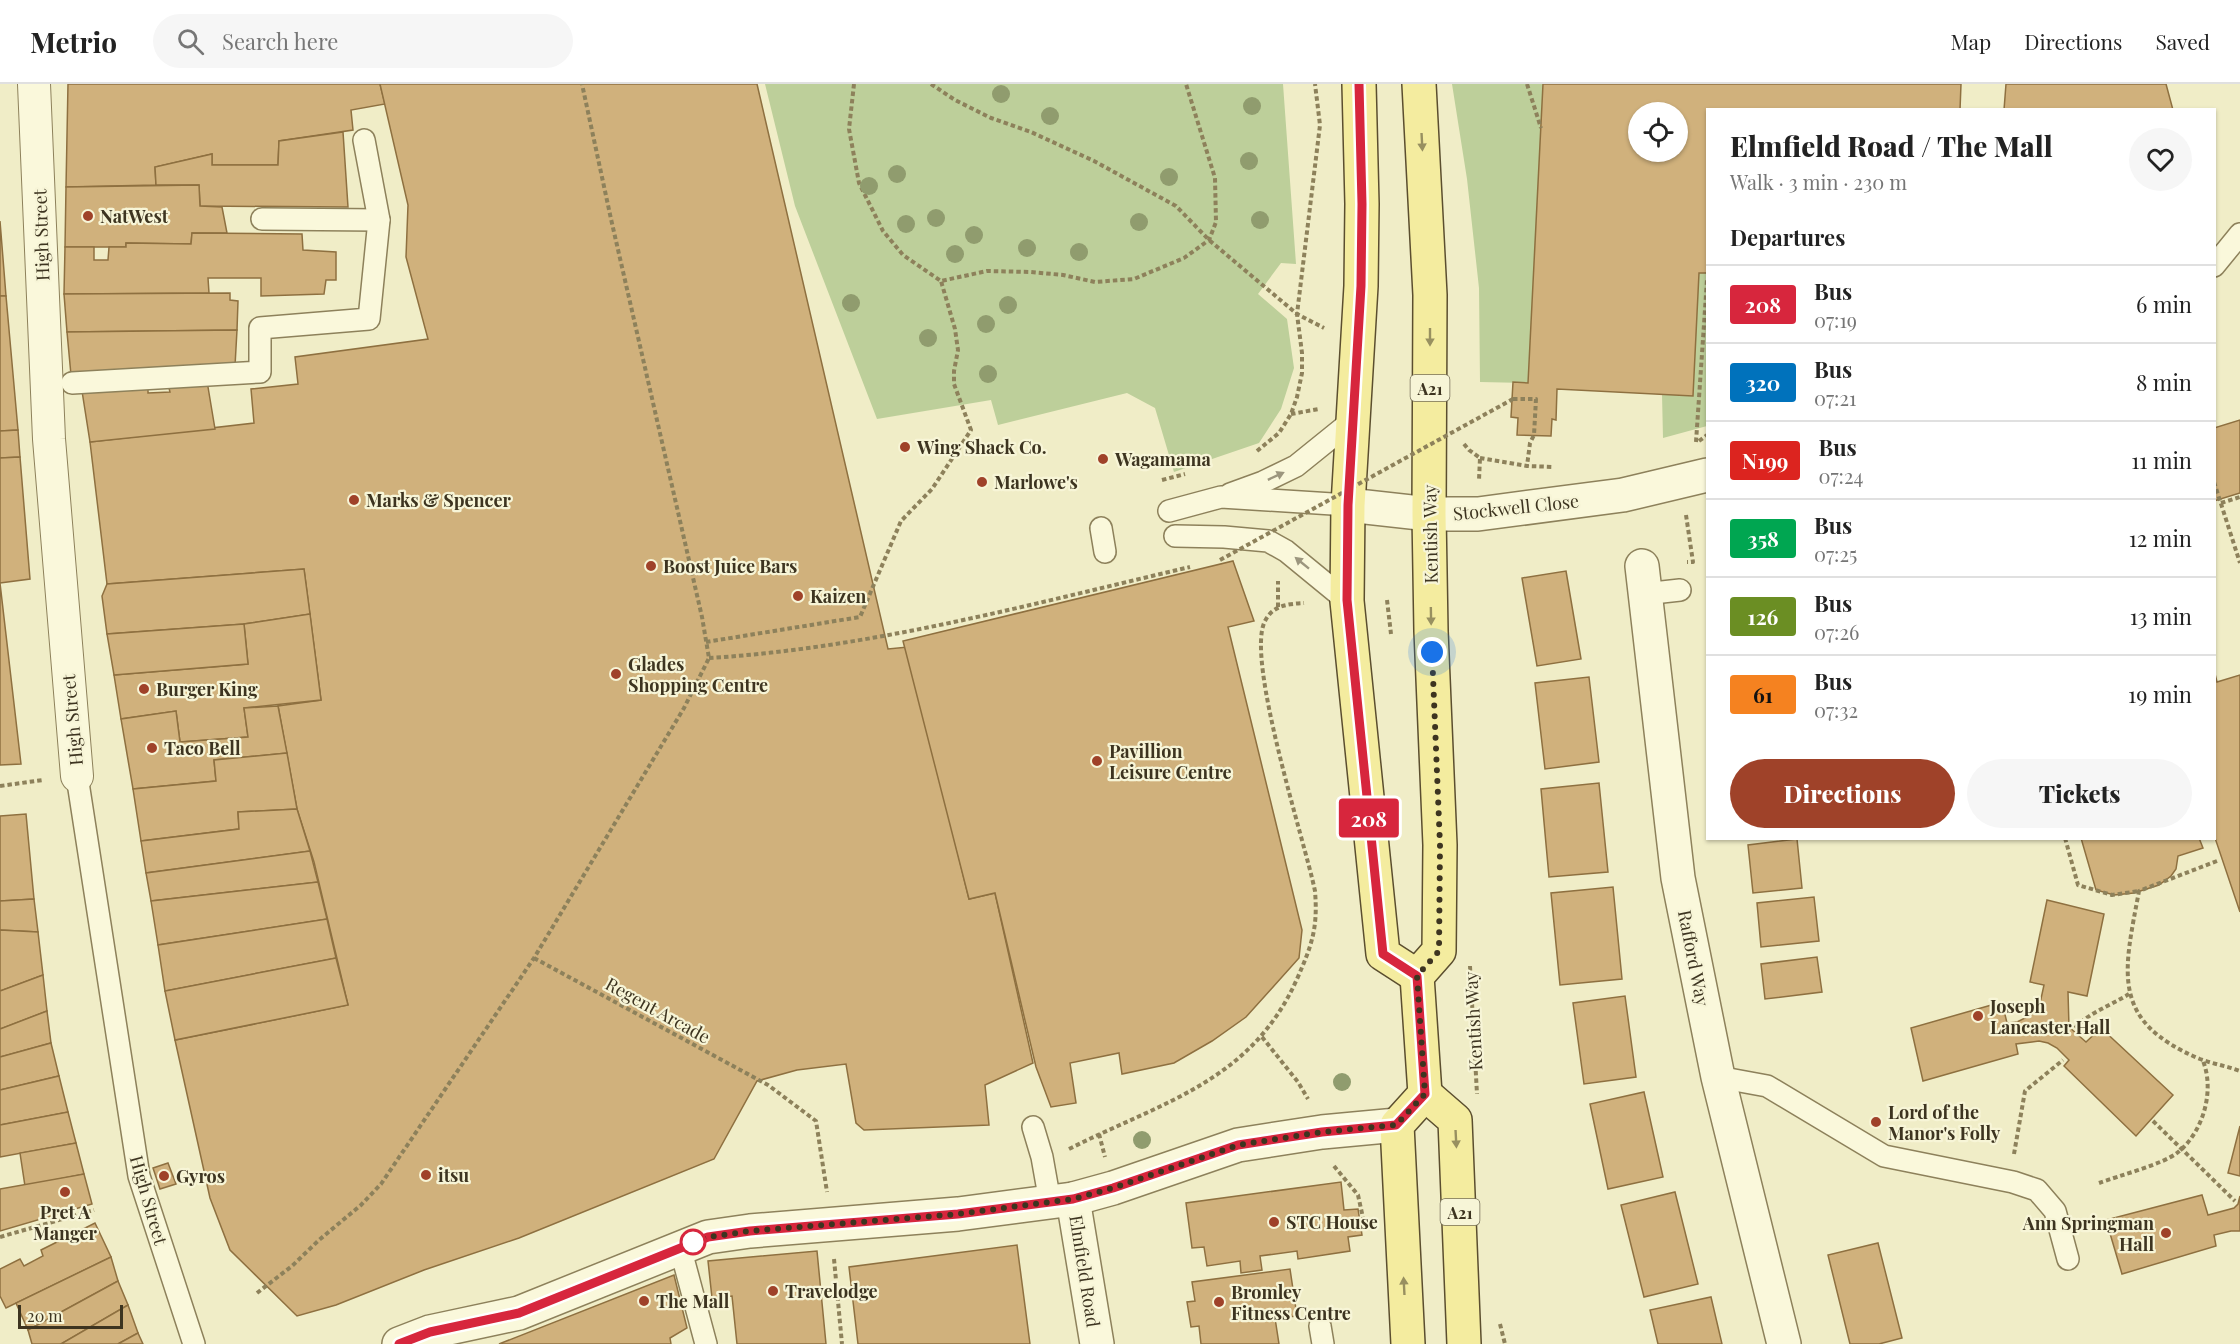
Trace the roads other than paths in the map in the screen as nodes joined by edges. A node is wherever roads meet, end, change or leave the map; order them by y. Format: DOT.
graph roads {
  1 [pos="34,84"];
  2 [pos="1359,84"];
  3 [pos="1419,84"];
  4 [pos="364,140"];
  5 [pos="262,219"];
  6 [pos="378,220"];
  7 [pos="2240,234"];
  8 [pos="2216,264"];
  9 [pos="72,383"];
  10 [pos="1353,420"];
  11 [pos="1696,461"];
  12 [pos="1221,497"];
  13 [pos="1348,505"];
  14 [pos="1169,511"];
  15 [pos="1429,514"];
  16 [pos="1101,528"];
  17 [pos="1175,536"];
  18 [pos="1105,552"];
  19 [pos="1643,580"];
  20 [pos="1680,590"];
  21 [pos="1347,600"];
  22 [pos="77,776"];
  23 [pos="1417,976"];
  24 [pos="1718,1077"];
  25 [pos="1425,1094"];
  26 [pos="1396,1125"];
  27 [pos="1033,1127"];
  28 [pos="1061,1201"];
  29 [pos="680,1247"];
  30 [pos="2068,1258"];
  31 [pos="194,1344"];
  32 [pos="399,1344"];
  33 [pos="706,1344"];
  34 [pos="1097,1344"];
  35 [pos="1408,1344"];
  36 [pos="1464,1344"];
  37 [pos="1784,1344"];
  1 -- 22 [label="street, High Street"];
  2 -- 10 [label="main road"];
  3 -- 15 [label="main road, Kentish Way / A21, one-way"];
  4 -- 6 [label="lane"];
  5 -- 6 [label="lane"];
  6 -- 9 [label="lane"];
  7 -- 8 [label="lane"];
  12 -- 10 [label="lane, one-way"];
  10 -- 13 [label="main road"];
  11 -- 15 [label="street, Stockwell Close"];
  12 -- 13 [label="lane"];
  12 -- 14 [label="lane"];
  13 -- 15 [label="street, Stockwell Close"];
  13 -- 21 [label="main road"];
  15 -- 23 [label="main road, Kentish Way / A21, one-way"];
  16 -- 18 [label="lane"];
  21 -- 17 [label="lane, one-way"];
  19 -- 20 [label="lane"];
  19 -- 24 [label="street, Rafford Way"];
  21 -- 23 [label="main road"];
  22 -- 31 [label="lane, High Street"];
  23 -- 25 [label="main road"];
  24 -- 30 [label="lane"];
  24 -- 37 [label="street, Rafford Way"];
  25 -- 26 [label="main road"];
  25 -- 36 [label="main road, A21, one-way"];
  26 -- 28 [label="street, Elmfield Road"];
  35 -- 26 [label="main road, one-way"];
  27 -- 28 [label="lane"];
  28 -- 29 [label="street, Elmfield Road"];
  28 -- 34 [label="street, Elmfield Road"];
  29 -- 32 [label="street, Elmfield Road"];
  29 -- 33 [label="lane"];
}
